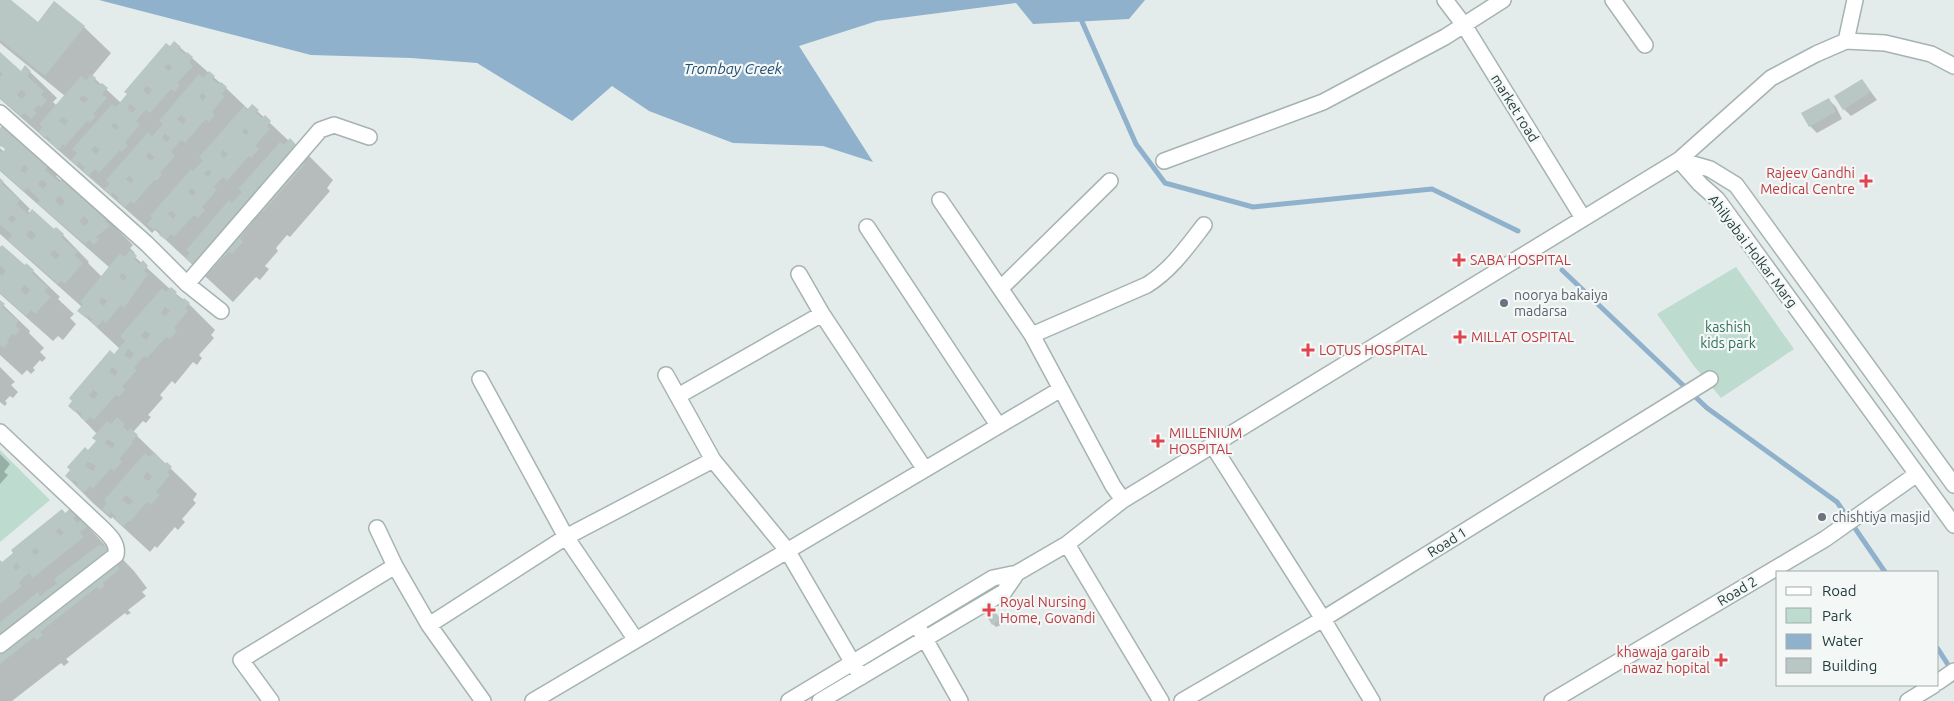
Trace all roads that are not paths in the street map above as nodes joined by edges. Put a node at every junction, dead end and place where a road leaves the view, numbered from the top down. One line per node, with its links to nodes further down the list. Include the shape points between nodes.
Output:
1 (1445, 0): 5 (street, market road)
2 (1503, 0): 5 (street)
3 (1613, 0): 7 (street)
4 (1855, 0): 6 (street)
5 (1464, 25): 12 (street, via 1323,102); 15 (street, market road)
6 (1846, 41): 8 (street, via 1884,43 1931,54); 11 (street, via 1772,78)
7 (1644, 46)
8 (1954, 66)
9 (0, 113): 19 (street, via 147,244)
10 (369, 137): 19 (street, via 334,125 320,130)
11 (1679, 160): 15 (street); 34 (street, Ahilyabai Holkar Marg, via 1717,199); 35 (street, Ahilyabai Holkar Marg, via 1710,169 1736,185)
12 (1164, 161)
13 (1110, 181): 20 (street)
14 (940, 200): 20 (street)
15 (1582, 218): 31 (street)
16 (1204, 225): 23 (street, via 1181,255 1152,282)
17 (867, 227): 29 (street)
18 (799, 274): 22 (street)
19 (187, 284): 21 (street)
20 (1001, 288): 23 (street)
21 (221, 311)
22 (822, 314): 28 (street); 33 (street)
23 (1032, 335): 27 (street)
24 (666, 375): 28 (street)
25 (480, 379): 39 (street)
26 (1710, 379): 44 (street, Road 1)
27 (1061, 388): 29 (street); 36 (street)
28 (678, 396): 32 (street)
29 (998, 425): 33 (street)
30 (0, 432): 49 (street, via 104,530 117,550)
31 (1213, 446): 36 (street); 44 (street)
32 (714, 460): 39 (street); 41 (street)
33 (924, 468): 41 (street)
34 (1917, 474): 37 (street, Ahilyabai Holkar Marg); 64 (street, Road 2, via 1825,539)
35 (1954, 485)
36 (1123, 500): 40 (street)
37 (1954, 525)
38 (377, 528): 42 (street)
39 (566, 537): 46 (street); 48 (street)
40 (1066, 544): 43 (street); 61 (street)
41 (787, 550): 48 (street); 50 (street)
42 (395, 566): 46 (street); 55 (street, via 241,660)
43 (1017, 573): 45 (street, via 993,578); 47 (street, via 1004,592)
44 (1323, 619): 62 (street, Road 1); 63 (street)
45 (917, 624): 47 (street); 50 (street)
46 (430, 625): 56 (street)
47 (926, 639): 52 (street); 60 (street)
48 (636, 640): 57 (street)
49 (0, 645)
50 (852, 663): 52 (street); 58 (street)
51 (1954, 671): 53 (street)
52 (861, 677): 59 (street)
53 (1939, 681)
54 (1932, 686): 65 (street)
55 (270, 701)
56 (483, 701)
57 (533, 701)
58 (789, 701)
59 (820, 701)
60 (960, 701)
61 (1161, 701)
62 (1182, 701)
63 (1372, 701)
64 (1552, 701)
65 (1908, 701)

